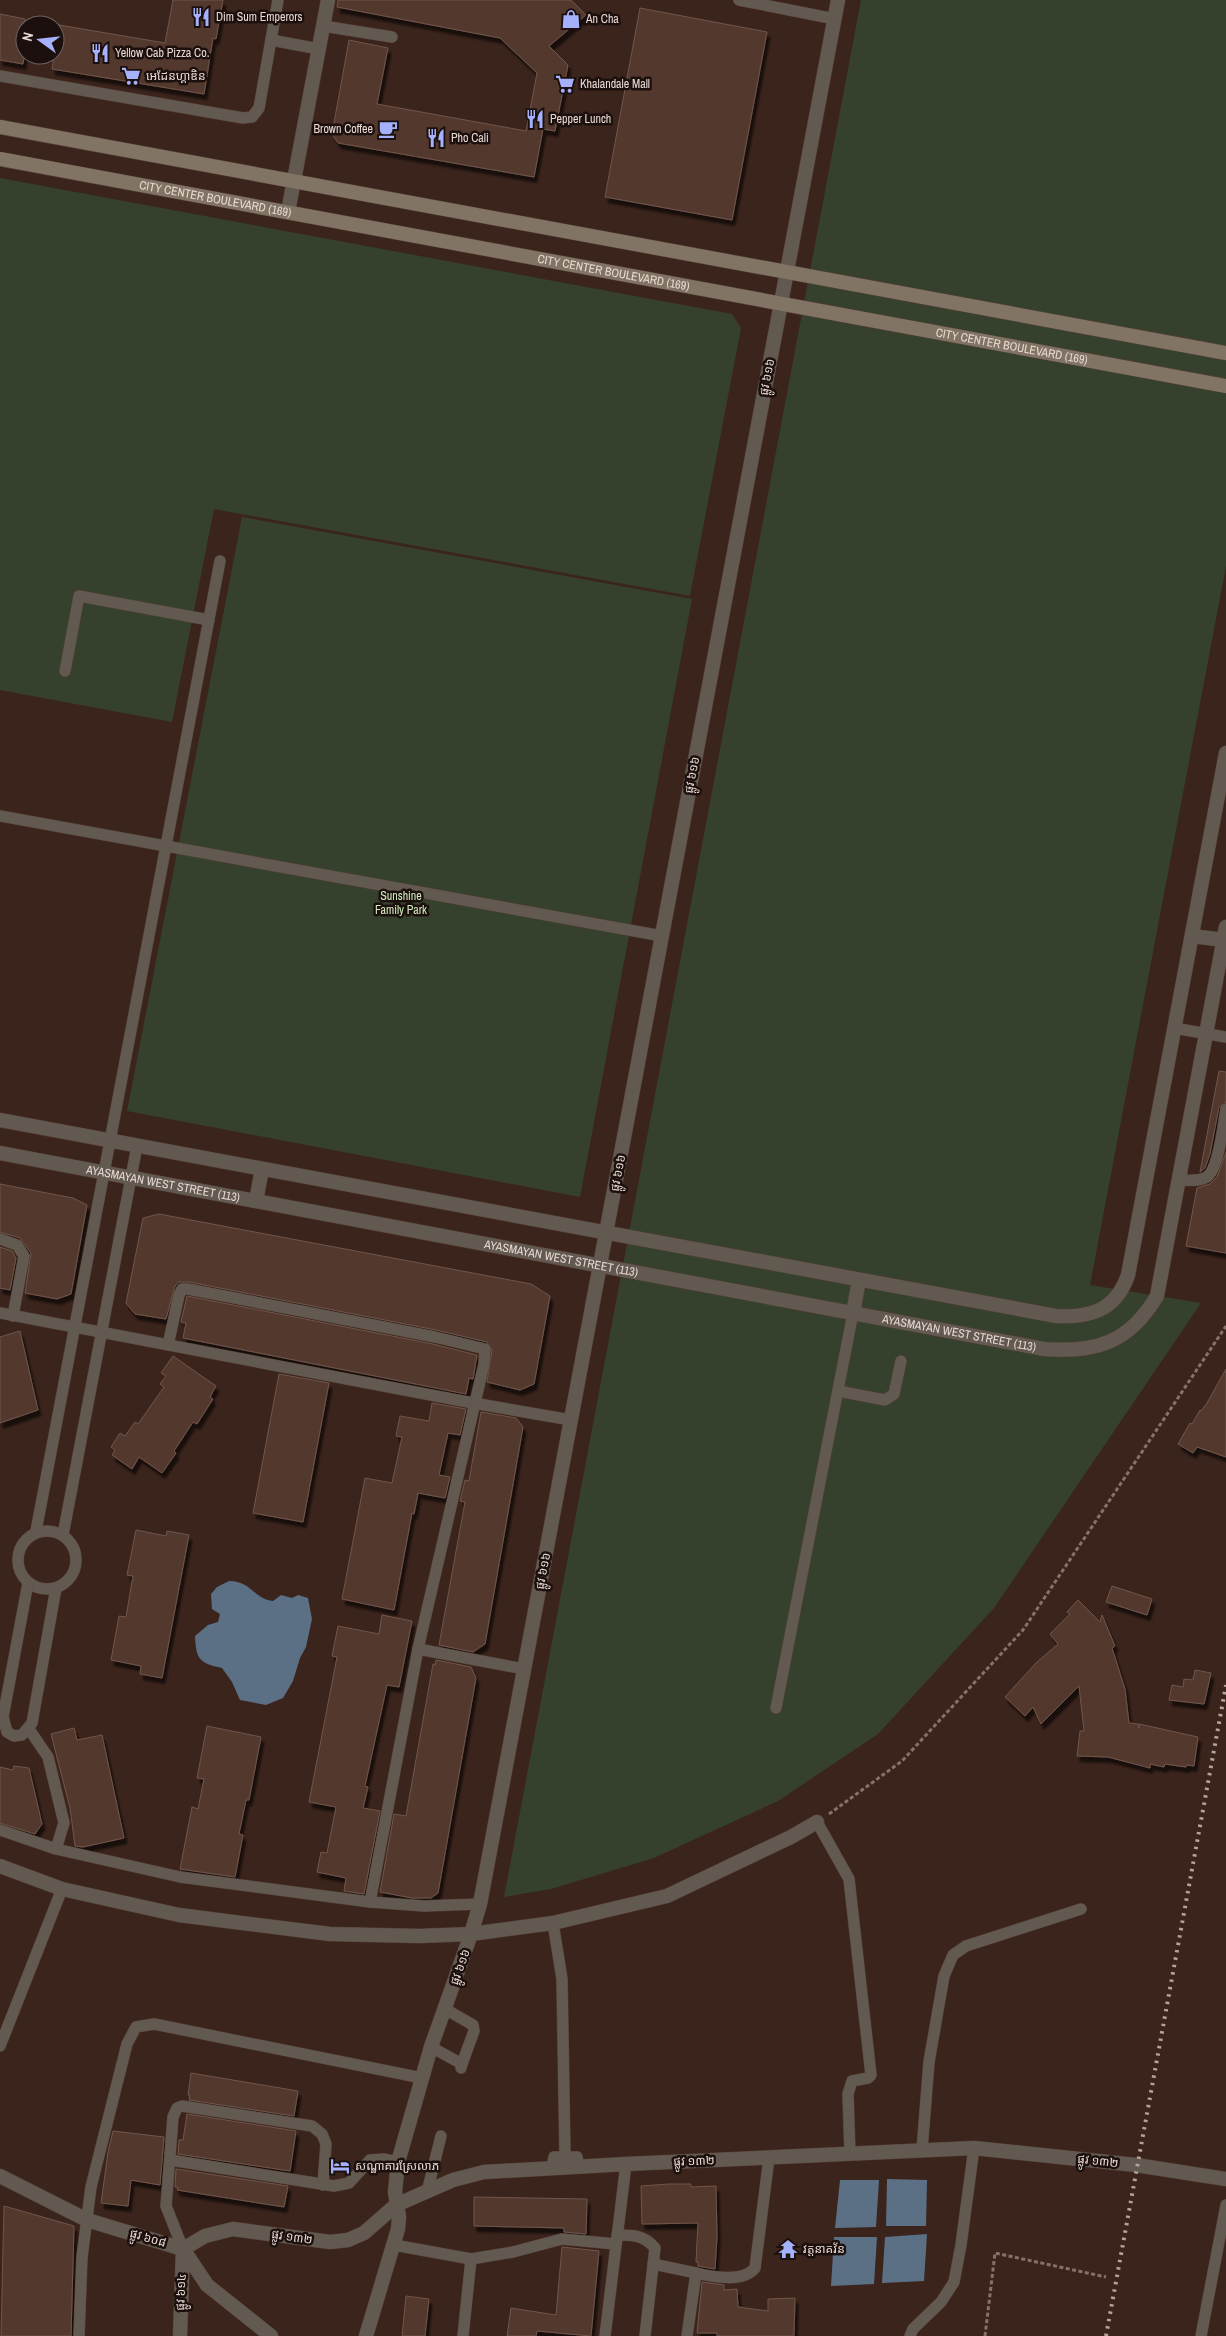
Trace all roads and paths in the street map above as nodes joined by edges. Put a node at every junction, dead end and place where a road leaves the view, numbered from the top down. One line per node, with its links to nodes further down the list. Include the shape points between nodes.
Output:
1 (278, 0): 8 (lane)
2 (328, 0): 6 (street)
3 (740, 0): 5 (lane)
4 (838, 0): 5 (street, ផ្លូវ ៦១៦)
5 (835, 18): 15 (street, ផ្លូវ ៦១៦)
6 (323, 26): 7 (lane); 9 (street)
7 (392, 37)
8 (271, 40): 9 (lane); 10 (lane, via 259,108 252,117)
9 (319, 49): 13 (street)
10 (0, 76)
11 (0, 127): 13 (main road)
12 (0, 159): 14 (main road, CITY CENTER BOULEVARD (169))
13 (294, 181): 14 (street); 15 (main road)
14 (288, 212): 16 (main road, CITY CENTER BOULEVARD (169))
15 (787, 272): 16 (street, ផ្លូវ ៦១៦); 17 (main road)
16 (781, 304): 18 (main road, CITY CENTER BOULEVARD (169)); 25 (street, ផ្លូវ ៦១៦)
17 (1226, 353)
18 (1226, 386)
19 (220, 561): 20 (lane)
20 (209, 620): 21 (lane, via 79,596); 24 (lane)
21 (64, 672)
22 (1226, 753): 26 (street)
23 (0, 816): 24 (lane)
24 (166, 846): 25 (lane); 33 (lane)
25 (662, 936): 41 (street, ផ្លូវ ៦១៦)
26 (1192, 936): 27 (street); 28 (street)
27 (1225, 936): 29 (street, AYASMAYAN WEST STREET (113))
28 (1174, 1028): 29 (lane); 44 (street, via 1128,1275 1123,1291 1113,1302 1085,1316 1056,1316)
29 (1206, 1033): 30 (lane); 39 (street, AYASMAYAN WEST STREET (113))
30 (1226, 1037)
31 (1226, 1109): 39 (lane, via 1214,1170 1195,1181)
32 (0, 1120): 33 (street)
33 (109, 1141): 34 (street); 37 (lane)
34 (137, 1146): 36 (street); 38 (lane)
35 (0, 1153): 37 (street, AYASMAYAN WEST STREET (113))
36 (262, 1169): 40 (street); 41 (street)
37 (103, 1172): 38 (street, AYASMAYAN WEST STREET (113)); 49 (lane)
38 (131, 1177): 40 (street, AYASMAYAN WEST STREET (113)); 50 (lane)
39 (1180, 1180): 46 (street, AYASMAYAN WEST STREET (113), via 1157,1296 1149,1310 1120,1336 1102,1346 1074,1351 1044,1349)
40 (256, 1201): 43 (street, AYASMAYAN WEST STREET (113))
41 (606, 1233): 43 (street, ផ្លូវ ៦១៦); 44 (street)
42 (0, 1239): 47 (lane, via 17,1245 24,1256)
43 (600, 1266): 46 (street, AYASMAYAN WEST STREET (113)); 55 (street, ផ្លូវ ៦១៦)
44 (859, 1280): 46 (street)
45 (0, 1313): 47 (lane)
46 (853, 1313): 53 (lane)
47 (13, 1316): 49 (lane)
48 (1226, 1326): 65 (path, via 1023,1630 902,1761)
49 (74, 1327): 50 (lane); 56 (lane)
50 (102, 1332): 51 (lane); 57 (lane)
51 (168, 1344): 54 (lane); 54 (lane, via 182,1289 245,1299 484,1349 484,1364)
52 (901, 1361): 53 (lane, via 894,1394 885,1400)
53 (838, 1391): 62 (lane)
54 (473, 1404): 55 (lane); 60 (lane)
55 (571, 1420): 61 (street, ផ្លូវ ៦១៦)
56 (36, 1531): 57 (lane); 58 (lane, via 20,1548 17,1558 18,1568)
57 (63, 1535): 59 (lane, via 73,1546 76,1567 65,1583)
58 (28, 1583): 59 (lane, via 44,1590); 63 (lane)
59 (56, 1588): 64 (lane)
60 (418, 1649): 61 (lane); 70 (lane)
61 (524, 1670): 71 (street, ផ្លូវ ៦១៦)
62 (776, 1708)
63 (2, 1728): 64 (lane, via 14,1736)
64 (29, 1729): 67 (lane, via 48,1757 64,1823)
65 (817, 1822): 73 (street, via 667,1896); 82 (lane, via 848,1879 871,2074 868,2078 852,2081 848,2094)
66 (0, 1830): 67 (lane)
67 (56, 1849): 70 (lane, via 180,1877)
68 (0, 1866): 69 (street)
69 (62, 1889): 74 (street, via 179,1915 330,1934); 76 (lane)
70 (370, 1902): 71 (lane, via 424,1906)
71 (480, 1904): 74 (street, ផ្លូវ ៦១៦)
72 (1081, 1909): 81 (lane, via 966,1946 953,1955 944,1976 930,2062)
73 (553, 1924): 74 (street); 83 (lane, via 562,1979)
74 (471, 1934): 75 (street, ផ្លូវ ៦១៦)
75 (444, 2009): 77 (street, ផ្លូវ ៦១៦); 77 (lane, via 473,2025 474,2031 461,2066)
76 (0, 2046)
77 (431, 2047): 78 (street, ផ្លូវ ៦១៦)
78 (422, 2078): 86 (street, ផ្លូវ ៦១៦); 96 (lane, via 154,2024 136,2027 122,2063 91,2187)
79 (441, 2136): 93 (lane)
80 (974, 2148): 81 (street, ផ្លូវ ១៣២); 90 (street, ផ្លូវ ១៣២, via 1136,2165); 112 (lane, via 954,2282 941,2302)
81 (922, 2150): 82 (street, ផ្លូវ ១៣២)
82 (850, 2154): 84 (street, ផ្លូវ ១៣២)
83 (565, 2156): 88 (lane, via 577,2157); 89 (lane, via 554,2157)
84 (769, 2158): 87 (street, ផ្លូវ ១៣២); 102 (lane, via 755,2268 750,2274 736,2277)
85 (170, 2160): 92 (lane); 92 (lane, via 173,2117 177,2108 182,2106 302,2124 312,2126 322,2134 326,2144); 99 (lane, via 166,2206)
86 (398, 2162): 92 (lane, via 370,2160 349,2183); 94 (street, ផ្លូវ ៦១៦)
87 (626, 2164): 88 (street, ផ្លូវ ១៣២); 97 (lane)
88 (579, 2167): 89 (street, ផ្លូវ ១៣២)
89 (552, 2168): 93 (street, ផ្លូវ ១៣២, via 484,2172)
90 (1226, 2179)
91 (2, 2182): 96 (street, ផ្លូវ ៦០៨)
92 (323, 2185)
93 (427, 2192): 94 (street, ផ្លូវ ១៣២)
94 (396, 2205): 98 (street, ផ្លូវ ៦១៦, via 399,2217); 99 (street, ផ្លូវ ១៣២, via 364,2233 348,2240 330,2242 233,2229 205,2236)
95 (1226, 2205): 114 (lane)
96 (87, 2220): 99 (street, ផ្លូវ ៦០៨); 104 (lane)
97 (617, 2239): 100 (lane, via 562,2239); 101 (lane, via 638,2236 649,2241 654,2248); 109 (lane)
98 (394, 2245): 100 (lane); 107 (street, ផ្លូវ ៦១៦)
99 (183, 2249): 105 (street, ផ្លូវ ៦១៤); 106 (street, ផ្លូវ ៦០៨, via 206,2285)
100 (471, 2259): 108 (lane)
101 (653, 2264): 102 (lane); 110 (lane)
102 (696, 2274): 111 (lane)
103 (1106, 2277): 113 (path, via 995,2253)
104 (79, 2336)
105 (180, 2336)
106 (271, 2336)
107 (366, 2336)
108 (463, 2336)
109 (605, 2336)
110 (645, 2336)
111 (687, 2336)
112 (910, 2336)
113 (985, 2336)
114 (1201, 2336)

